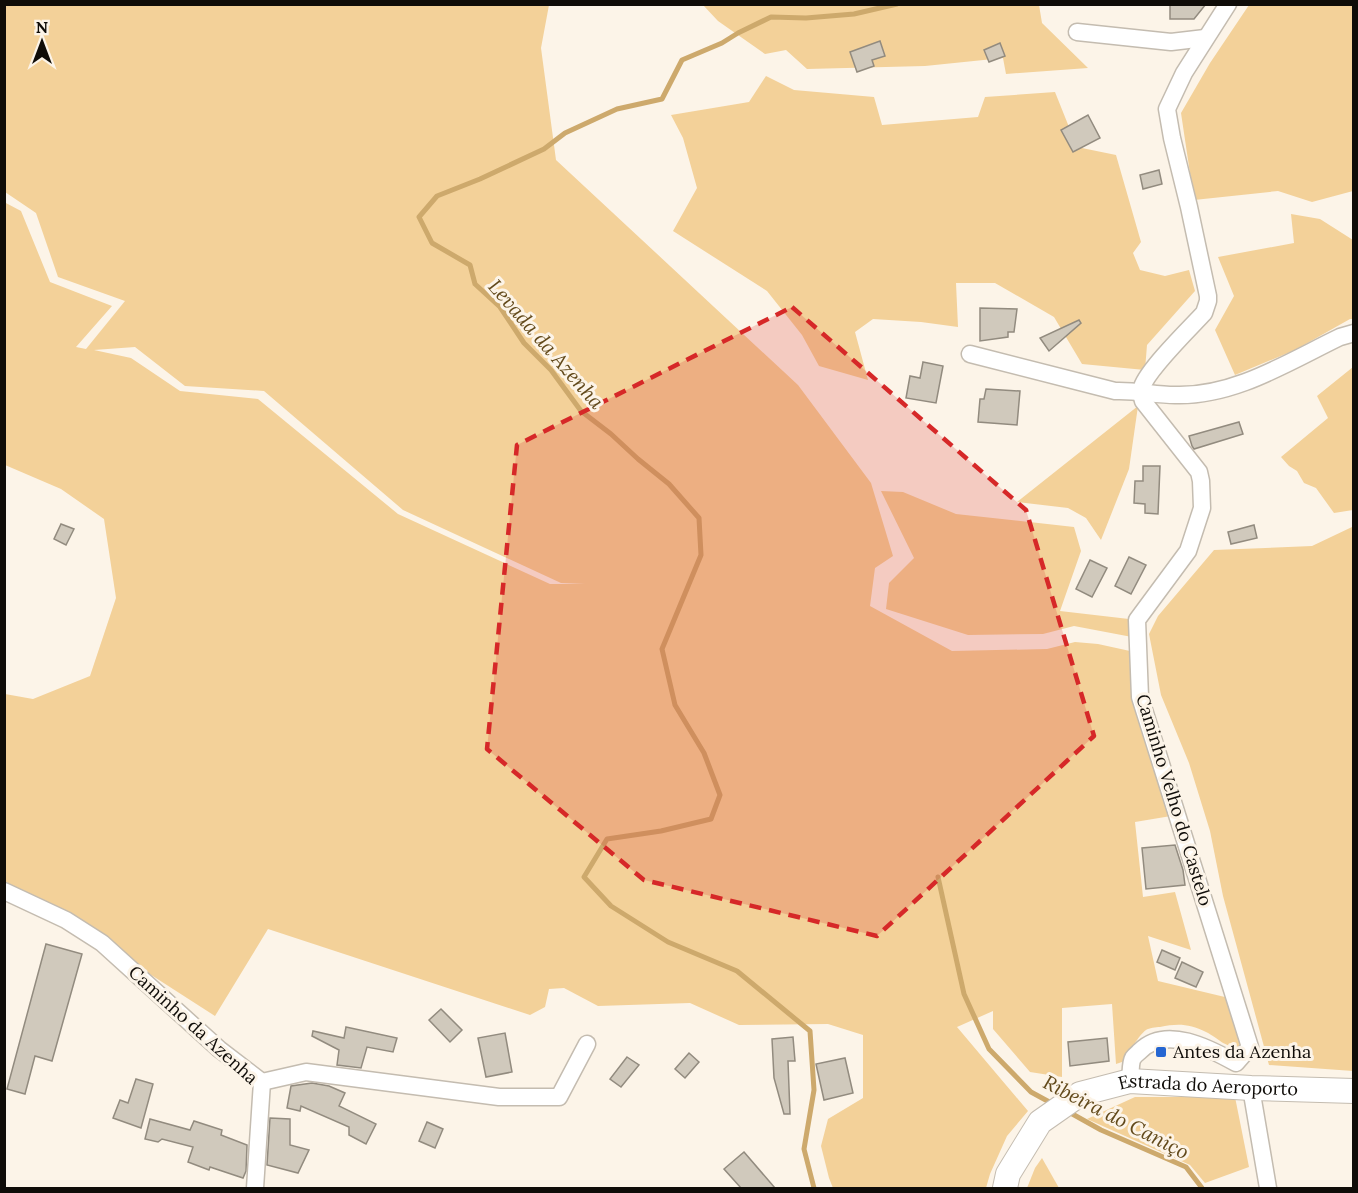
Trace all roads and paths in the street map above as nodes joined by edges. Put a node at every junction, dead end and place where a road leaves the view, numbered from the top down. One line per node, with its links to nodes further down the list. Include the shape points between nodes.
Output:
1 (1228, 4): 3 (street)
2 (1077, 32): 3 (street, via 1171,42)
3 (1205, 38): 6 (street, via 1168,104 1167,113 1208,301 1204,314 1159,363)
4 (1353, 333): 6 (street, via 1236,385 1175,395)
5 (970, 354): 6 (street, via 1115,391)
6 (1142, 391): 9 (street, Caminho Velho do Castelo, via 1143,401 1199,472 1202,508 1188,551 1137,620 1140,696 1250,1047 1236,1063 1182,1040 1161,1039 1145,1046 1132,1059)
7 (4, 891): 10 (street, Caminho da Azenha, via 66,920 102,943 219,1049)
8 (587, 1044): 10 (street, via 559,1096 500,1096 306,1072)
9 (1130, 1081): 11 (main road, Estrada do Aeroporto); 14 (main road, Estrada do Aeroporto, via 1080,1094 1040,1122 1008,1174)
10 (262, 1082): 13 (street, Caminho da Azenha)
11 (1251, 1088): 12 (main road, Estrada do Aeroporto); 15 (street)
12 (1353, 1091)
13 (255, 1188)
14 (1005, 1188)
15 (1268, 1188)

